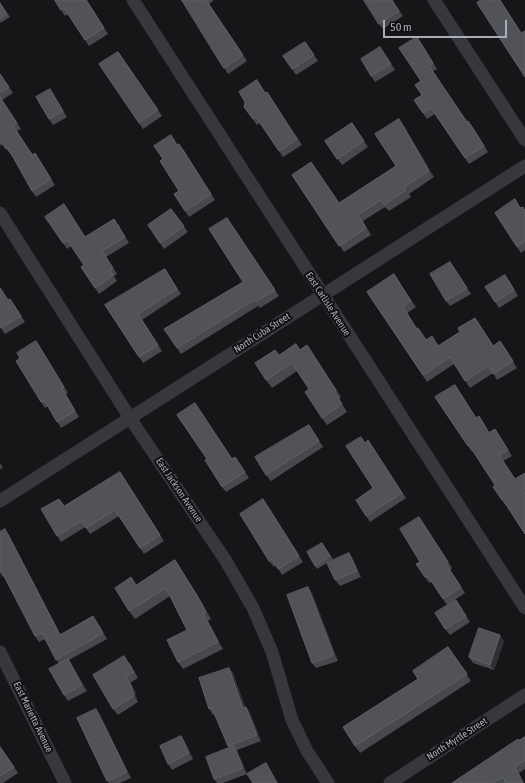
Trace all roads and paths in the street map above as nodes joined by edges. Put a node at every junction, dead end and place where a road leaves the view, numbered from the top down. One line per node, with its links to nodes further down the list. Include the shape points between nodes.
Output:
1 (133, 0): 6 (street, East Carlisle Avenue)
2 (434, 0): 3 (street)
3 (525, 140)
4 (525, 166): 6 (street, North Cuba Street)
5 (0, 213): 7 (street, East Jackson Avenue)
6 (322, 294): 7 (street, North Cuba Street); 9 (street, East Carlisle Avenue)
7 (130, 418): 8 (street, North Cuba Street); 13 (street, East Jackson Avenue, via 226,561 253,608 272,652 292,720 307,752)
8 (0, 501)
9 (525, 608)
10 (0, 652): 12 (street, East Marietta Avenue)
11 (525, 695): 14 (street, North Myrtle Street)
12 (65, 783)
13 (328, 783)
14 (390, 783)

